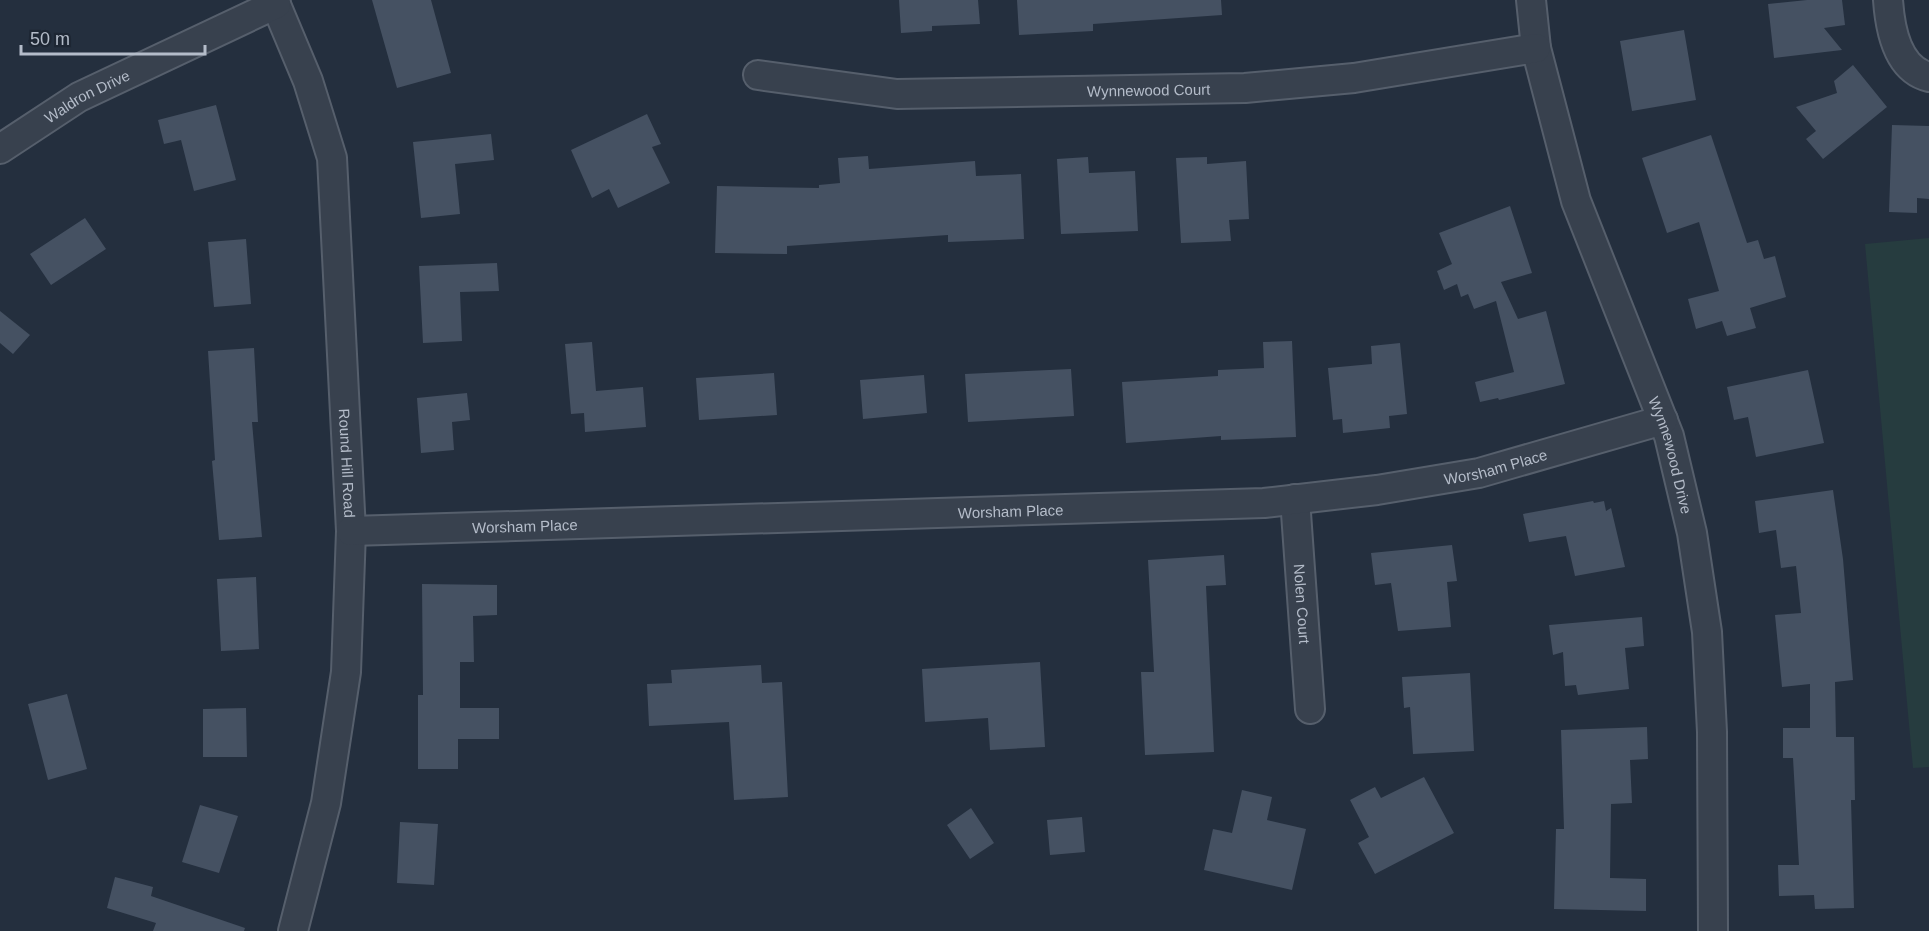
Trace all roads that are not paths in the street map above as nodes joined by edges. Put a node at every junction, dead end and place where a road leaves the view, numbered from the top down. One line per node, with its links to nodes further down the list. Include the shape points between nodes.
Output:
1 (1531, 0): 4 (street, Wynnewood Drive)
2 (1888, 0): 6 (street, via 1890,29 1902,56 1917,74)
3 (275, 2): 7 (street, Waldron Drive, via 79,97); 10 (street, Round Hill Road, via 308,81 332,158)
4 (1536, 48): 5 (street, Wynnewood Court, via 1354,78 1245,88 897,94); 8 (street, Wynnewood Drive, via 1576,201)
5 (758, 75)
6 (1929, 77)
7 (0, 149)
8 (1663, 420): 9 (street, Worsham Place, via 1479,473); 13 (street, Wynnewood Drive, via 1692,533 1707,632)
9 (1295, 499): 10 (street, Worsham Place); 11 (street, Nolen Court)
10 (351, 531): 12 (street, Round Hill Road, via 346,672 326,803)
11 (1310, 709)
12 (293, 931)
13 (1713, 931)

